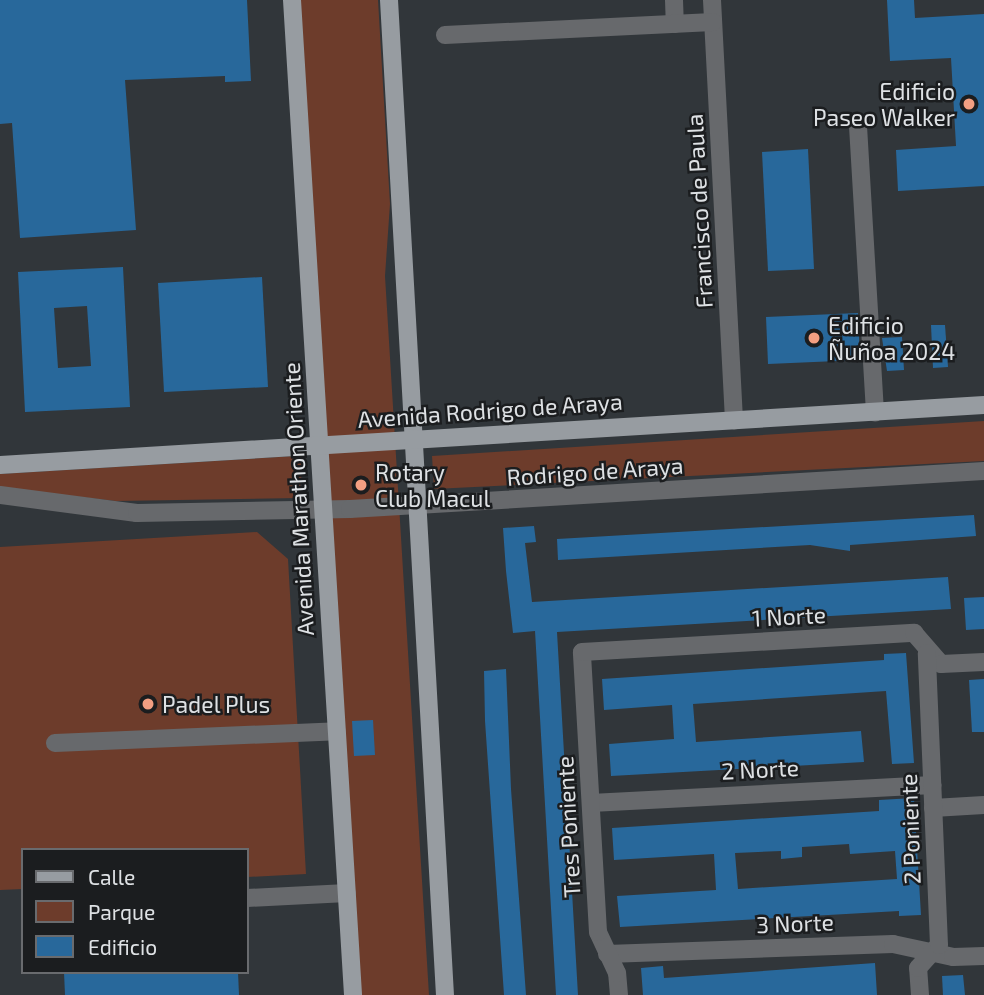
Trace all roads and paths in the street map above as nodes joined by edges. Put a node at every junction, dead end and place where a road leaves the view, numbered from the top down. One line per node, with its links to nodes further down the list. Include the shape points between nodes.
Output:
1 (292, 0): 13 (main road, Avenida Marathon Oriente)
2 (389, 0): 12 (main road)
3 (674, 0): 6 (street)
4 (712, 0): 5 (street, Francisco de Paula)
5 (713, 22): 6 (street); 11 (street, Francisco de Paula)
6 (675, 24): 7 (street)
7 (445, 36)
8 (858, 126): 10 (street)
9 (984, 405): 10 (main road, Avenida Rodrigo de Araya)
10 (875, 412): 11 (main road, Avenida Rodrigo de Araya)
11 (734, 420): 12 (main road, Avenida Rodrigo de Araya)
12 (412, 439): 13 (main road, Avenida Rodrigo de Araya); 17 (main road)
13 (320, 445): 14 (main road, Avenida Rodrigo de Araya); 18 (main road, Avenida Marathon Oriente)
14 (0, 465)
15 (984, 471): 17 (street, Rodrigo de Araya)
16 (0, 495): 18 (street, Rodrigo de Araya, via 137,513)
17 (416, 507): 18 (street, Rodrigo de Araya); 34 (main road)
18 (324, 510): 22 (main road, Avenida Marathon Oriente)
19 (582, 652): 20 (street, 1 Norte, via 914,634); 25 (street, Tres Poniente)
20 (927, 653): 21 (street, 1 Norte, via 941,664); 24 (street, 2 Poniente)
21 (984, 662)
22 (337, 731): 23 (street); 28 (main road, Avenida Marathon Oriente)
23 (55, 743)
24 (933, 785): 25 (street, 2 Norte); 27 (street, 2 Poniente)
25 (591, 803): 31 (street, Tres Poniente, via 598,933)
26 (984, 805): 27 (street)
27 (933, 808): 30 (street, 2 Poniente, via 939,945)
28 (347, 893): 29 (street); 33 (main road, Avenida Marathon Oriente)
29 (248, 898)
30 (928, 952): 31 (street, 3 Norte, via 893,944); 32 (street, 3 Norte); 36 (street, 2 Poniente, via 918,968)
31 (607, 954): 35 (street, Tres Poniente)
32 (984, 956)
33 (353, 995)
34 (445, 995)
35 (620, 995)
36 (920, 995)

